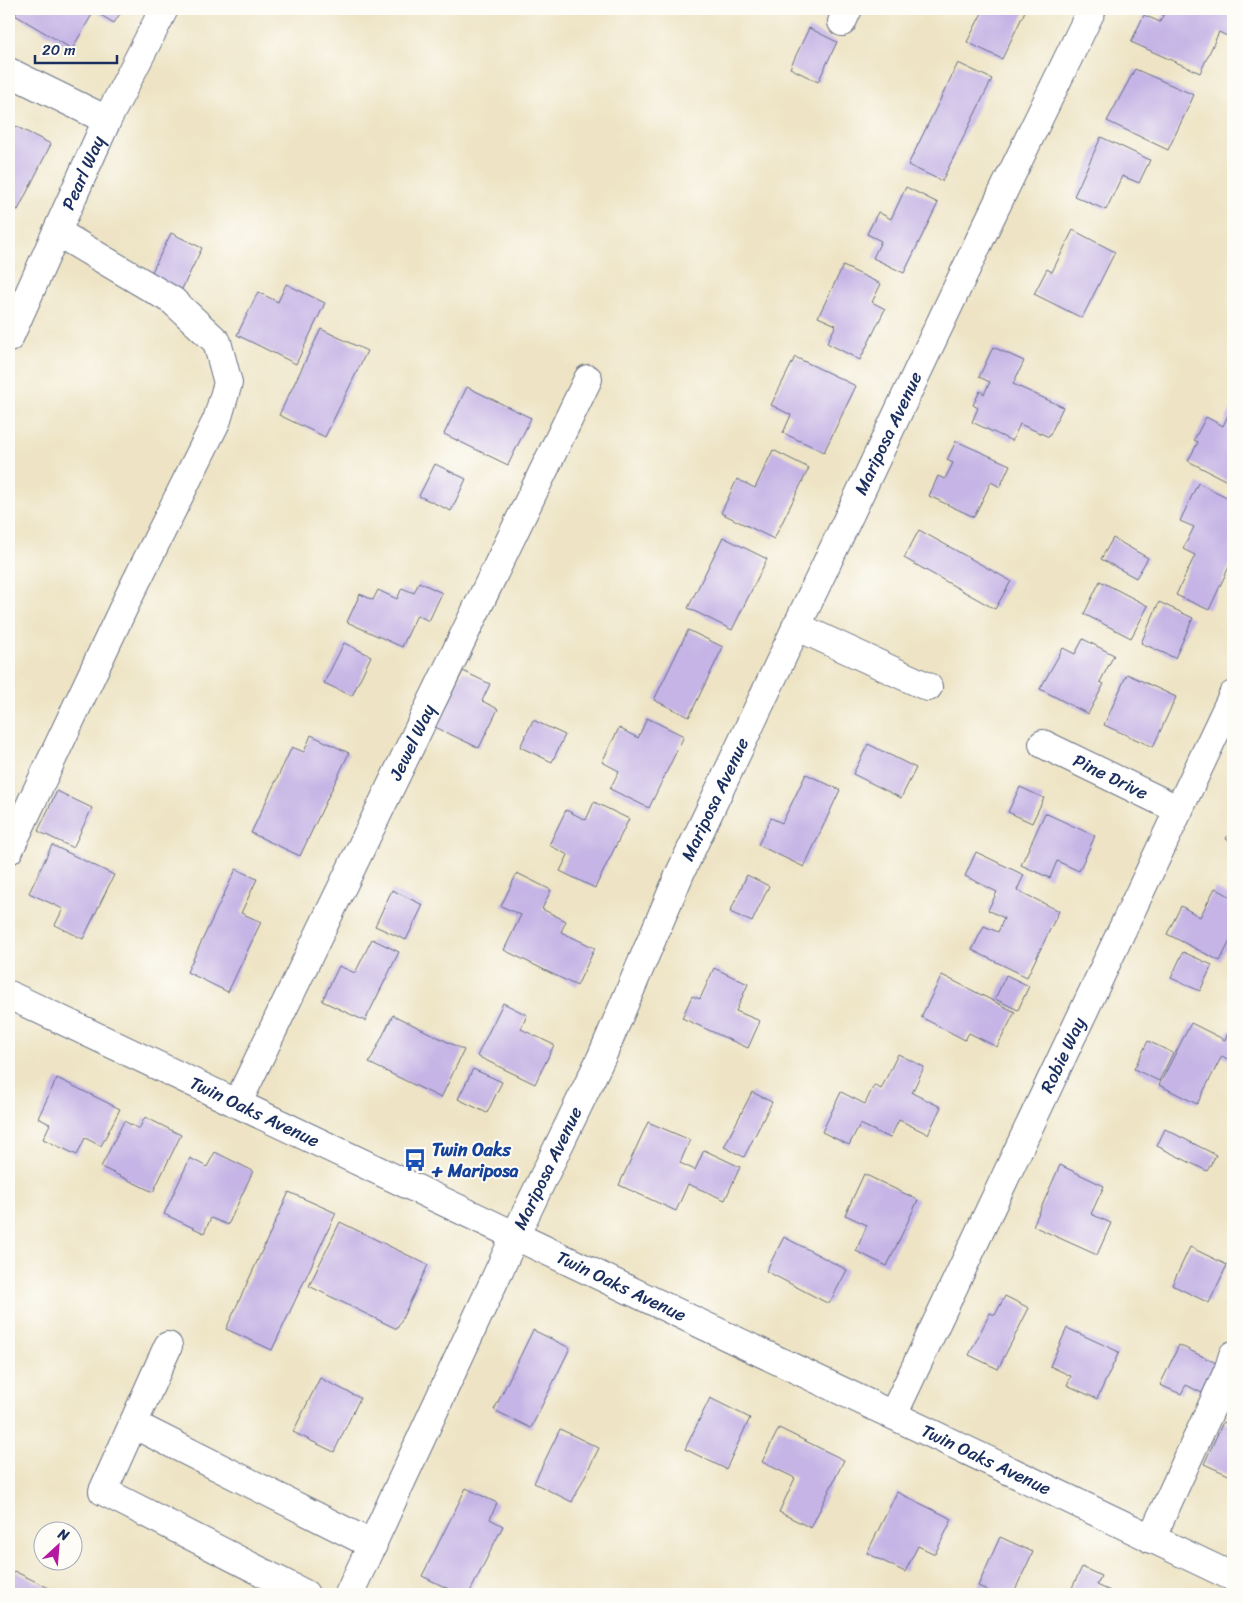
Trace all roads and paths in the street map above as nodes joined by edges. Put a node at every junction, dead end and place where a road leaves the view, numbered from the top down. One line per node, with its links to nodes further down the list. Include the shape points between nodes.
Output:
1 (163, 9): 4 (street, Pearl Way)
2 (1092, 9): 8 (street, Mariposa Avenue)
3 (9, 72): 4 (street)
4 (107, 120): 5 (street, Pearl Way)
5 (57, 232): 6 (street, Pearl Way); 13 (street, via 173,301 217,342 228,383 217,420)
6 (9, 338)
7 (588, 379): 15 (street, Jewel Way)
8 (796, 626): 9 (street); 16 (street, Mariposa Avenue, via 682,870 602,1056)
9 (928, 687)
10 (1233, 695): 12 (street, Robie Way)
11 (1043, 744): 12 (street, Pine Drive)
12 (1179, 810): 19 (street, Robie Way)
13 (9, 850)
14 (9, 995): 15 (street, Twin Oaks Avenue)
15 (238, 1104): 16 (street, Twin Oaks Avenue)
16 (515, 1236): 19 (street, Twin Oaks Avenue); 22 (street, Mariposa Avenue)
17 (168, 1346): 20 (street)
18 (1233, 1355): 21 (street)
19 (893, 1415): 21 (street, Twin Oaks Avenue)
20 (133, 1424): 22 (street); 24 (street, via 103,1491)
21 (1151, 1539): 23 (street, Twin Oaks Avenue)
22 (373, 1545): 25 (street, Mariposa Avenue)
23 (1233, 1578)
24 (305, 1594)
25 (350, 1594)

